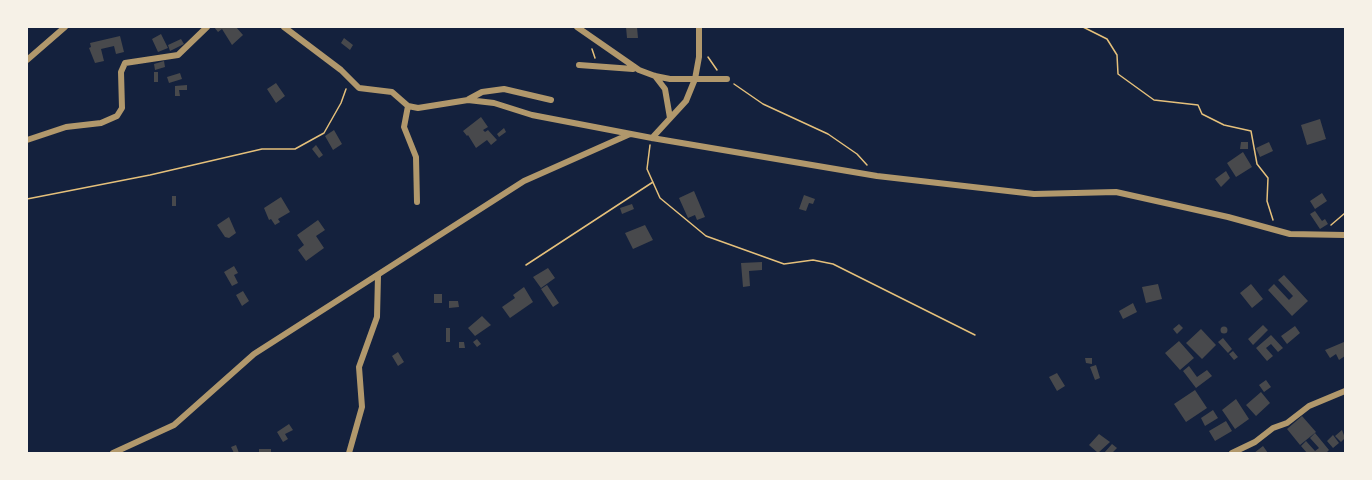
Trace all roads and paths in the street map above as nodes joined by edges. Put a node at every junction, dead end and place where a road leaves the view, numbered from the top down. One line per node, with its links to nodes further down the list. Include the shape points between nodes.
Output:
1 (64, 27): 8 (street)
2 (207, 27): 21 (street, via 178,54 125,63 121,72 122,108 117,116)
3 (284, 27): 11 (street)
4 (577, 27): 10 (street)
5 (699, 27): 13 (street)
6 (1083, 27): 27 (path, via 1107,39 1117,55 1118,74 1154,100 1198,105 1202,114 1251,131 1257,164 1268,178 1267,201)
7 (704, 49): 14 (path, via 713,66)
8 (27, 60)
9 (579, 65): 10 (street)
10 (639, 70): 12 (street)
11 (346, 75): 17 (street, via 359,88 392,92); 24 (path, via 341,103 324,133 296,149 261,148)
12 (655, 76): 13 (street); 18 (street, via 665,89)
13 (695, 79): 14 (street); 18 (street, via 686,101)
14 (727, 79): 22 (path, via 763,104 828,134 857,154)
15 (468, 100): 16 (street, via 482,92 504,89); 17 (street); 19 (street)
16 (552, 100)
17 (408, 106): 25 (street, via 404,127 416,157)
18 (670, 118): 20 (street)
19 (630, 134): 20 (street); 31 (street, via 524,180)
20 (652, 138): 22 (street); 23 (path, via 647,169)
21 (27, 140)
22 (877, 176): 27 (street, via 1034,194 1116,192)
23 (653, 182): 30 (path); 32 (path, via 660,198 706,236 784,264 813,260 833,264)
24 (27, 199)
25 (417, 202)
26 (1345, 213): 28 (path)
27 (1276, 230): 28 (street, via 1290,234)
28 (1320, 233): 29 (street)
29 (1345, 235)
30 (526, 265)
31 (378, 276): 34 (street, via 254,354 174,425); 35 (street, via 377,317 359,367 362,407)
32 (975, 335)
33 (1345, 391): 36 (street, via 1309,406 1287,423)
34 (113, 453)
35 (349, 453)
36 (1232, 453)

